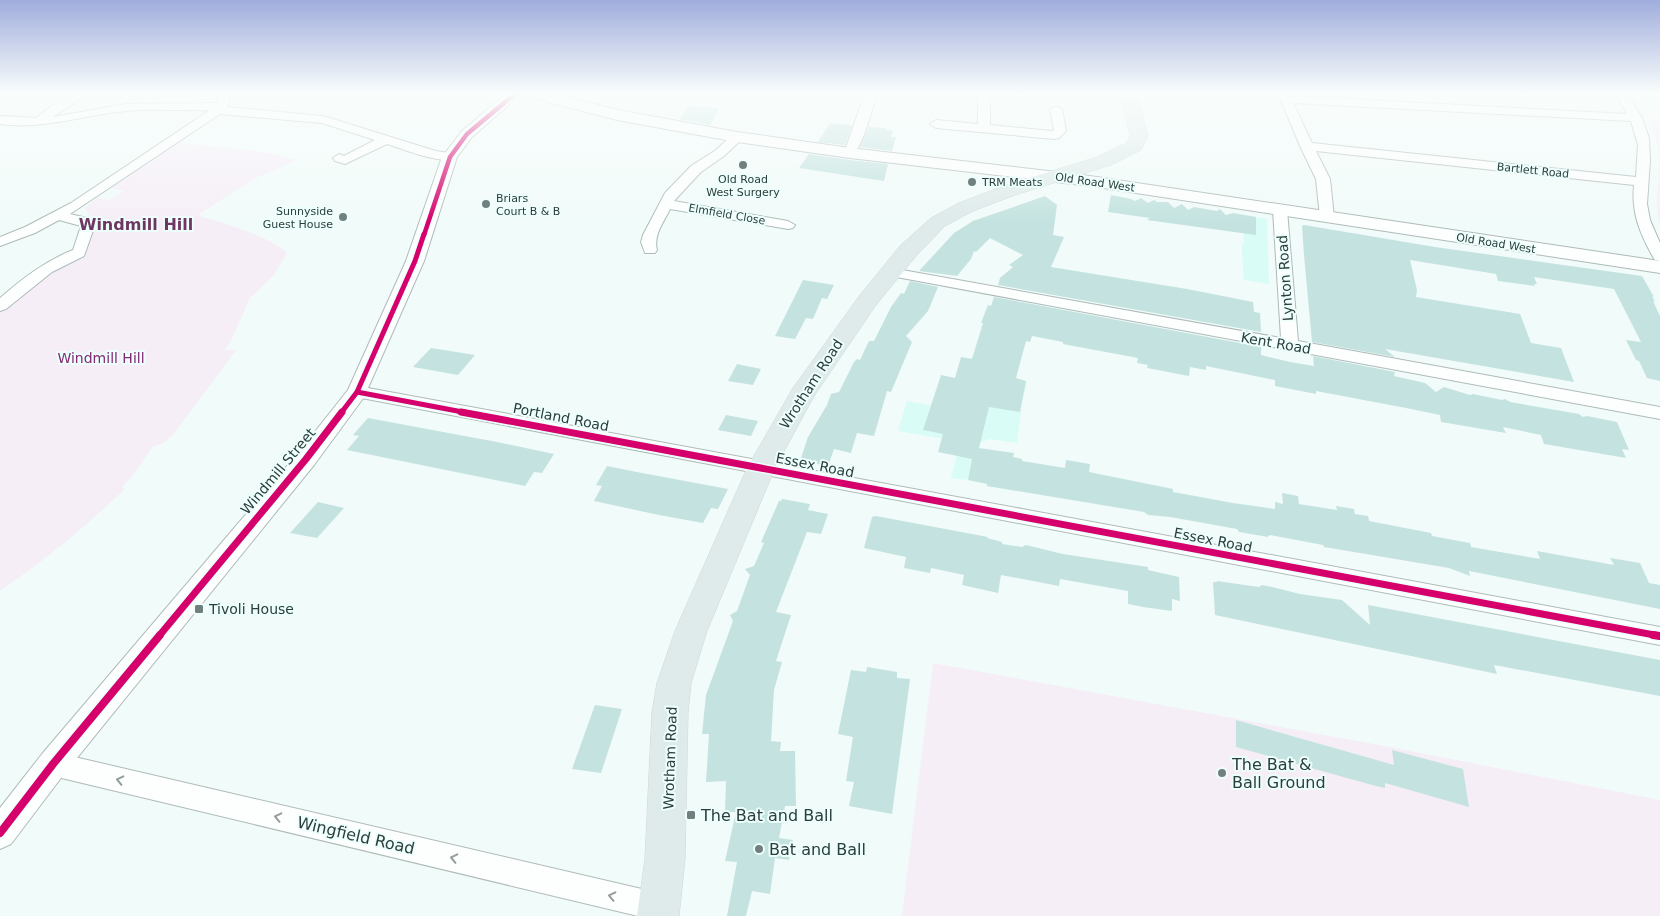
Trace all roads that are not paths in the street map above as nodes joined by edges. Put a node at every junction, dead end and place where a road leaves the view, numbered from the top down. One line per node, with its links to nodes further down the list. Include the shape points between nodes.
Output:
1 (180, 136): 22 (street)
2 (370, 136): 10 (street)
3 (466, 136): 13 (street, Windmill Street)
4 (730, 136): 9 (main road)
5 (857, 136): 12 (street)
6 (1138, 136): 15 (main road, Wrotham Road, via 1129,150)
7 (1301, 136): 11 (street)
8 (1642, 136): 18 (street)
9 (737, 137): 12 (main road); 20 (street, Elmfield Close, via 720,154 698,167)
10 (384, 140): 13 (street); 14 (street)
11 (1306, 146): 18 (street, Bartlett Road); 23 (street, via 1322,180)
12 (850, 153): 17 (main road)
13 (450, 157): 32 (street, Windmill Street, via 415,261)
14 (345, 160)
15 (1104, 161): 16 (main road, Wrotham Road); 19 (main road, via 1094,172 1096,178)
16 (1053, 176): 17 (main road, Wrotham Road); 19 (main road, Old Road West)
17 (1008, 181): 29 (main road, Wrotham Road, via 938,222)
18 (1641, 182): 27 (street, via 1642,218)
19 (1105, 183): 21 (main road, Old Road West)
20 (666, 204): 24 (street, Elmfield Close); 26 (street, Elmfield Close, via 649,238)
21 (1280, 210): 23 (main road, Old Road West); 31 (street, Lynton Road)
22 (59, 216): 25 (street); 30 (street, via 88,225 79,253 45,269)
23 (1327, 217): 28 (main road, Old Road West)
24 (788, 225)
25 (0, 242)
26 (650, 250)
27 (1660, 258)
28 (1660, 267)
29 (892, 272): 31 (street, Kent Road); 34 (main road, Wrotham Road, via 868,300 802,394)
30 (0, 306)
31 (1290, 346): 33 (street, Kent Road)
32 (357, 392): 34 (street, Portland Road); 36 (street, Windmill Street, via 306,459)
33 (1660, 413)
34 (761, 468): 35 (street, Essex Road); 38 (main road, Wrotham Road, via 691,631 674,683 665,859)
35 (1660, 636)
36 (53, 764): 37 (street, Windmill Street); 38 (street, Wingfield Road, one-way to 36)
37 (0, 834)
38 (658, 911)

